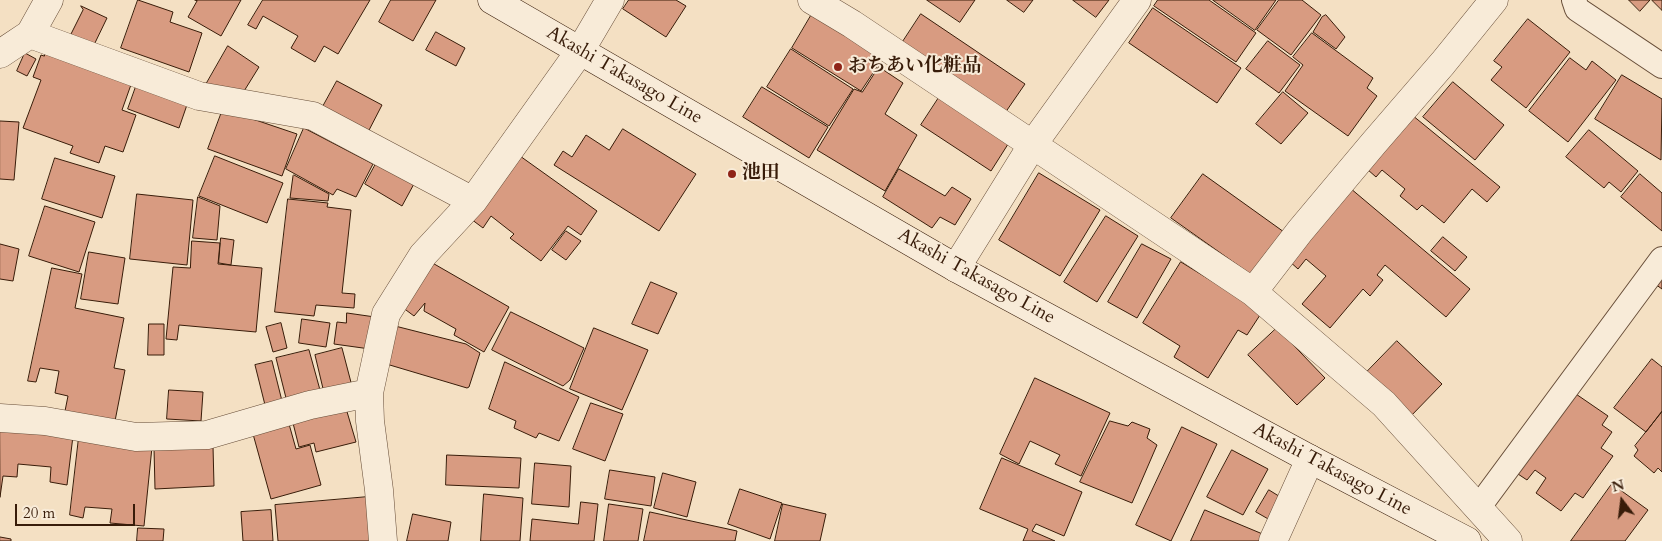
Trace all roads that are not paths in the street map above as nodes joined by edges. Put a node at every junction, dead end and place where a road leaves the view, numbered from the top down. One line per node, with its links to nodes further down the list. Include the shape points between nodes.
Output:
1 (49, 0): 8 (street)
2 (492, 0): 9 (street, Akashi Takasago Line)
3 (610, 0): 9 (street)
4 (812, 0): 12 (street)
5 (1137, 0): 12 (street)
6 (1494, 0): 16 (street)
7 (1574, 0): 11 (lane, via 1577,9)
8 (30, 34): 10 (street); 13 (street, via 199,96 313,116)
9 (580, 51): 13 (street); 15 (street, Akashi Takasago Line)
10 (0, 54)
11 (1662, 66)
12 (1033, 144): 15 (street); 16 (street)
13 (473, 201): 17 (street, via 423,256 386,314)
14 (1662, 259): 20 (lane)
15 (956, 268): 19 (street, Akashi Takasago Line)
16 (1253, 292): 20 (street, via 1384,404)
17 (370, 393): 18 (street, via 310,405 207,435 136,437 45,421); 21 (street)
18 (0, 418)
19 (1310, 459): 22 (street); 23 (street, Akashi Takasago Line)
20 (1478, 508): 24 (street)
21 (383, 541)
22 (1273, 541)
23 (1466, 541)
24 (1508, 541)

